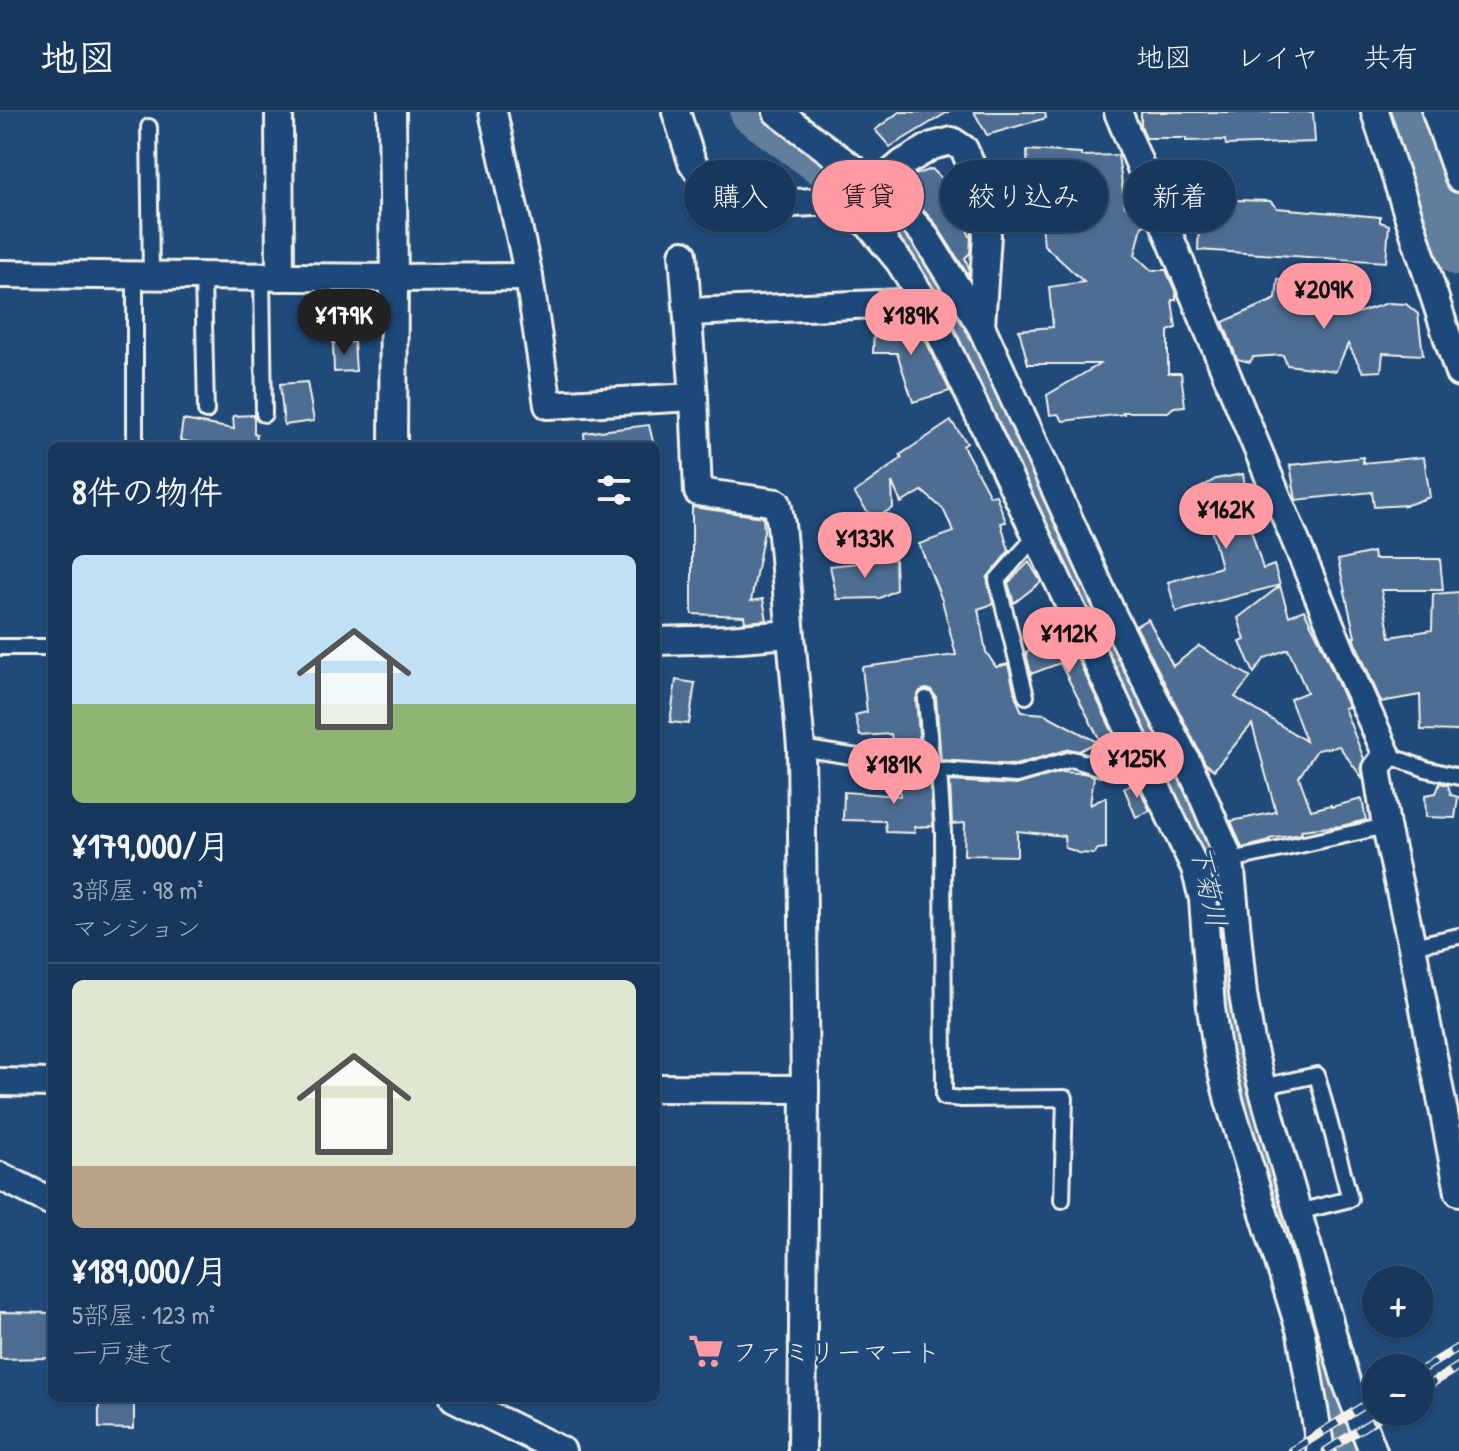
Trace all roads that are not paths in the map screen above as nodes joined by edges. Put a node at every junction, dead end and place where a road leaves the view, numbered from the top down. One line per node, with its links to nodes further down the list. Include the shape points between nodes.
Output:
1 (279, 112): 21 (street)
2 (392, 112): 23 (street)
3 (493, 112): 22 (street)
4 (676, 112): 24 (street, via 692,162 706,183 725,197 773,204 835,201 869,225)
5 (777, 112): 10 (street)
6 (1118, 112): 42 (street)
7 (1375, 112): 27 (street)
8 (1436, 112): 12 (street)
9 (1454, 112): 12 (lane)
10 (806, 123): 13 (street)
11 (149, 127): 19 (lane)
12 (1445, 139): 15 (street)
13 (846, 160)
14 (908, 160): 26 (street, via 952,141 964,149 982,190 987,235)
15 (1459, 178)
16 (922, 232): 26 (street)
17 (683, 254): 25 (street)
18 (0, 274): 19 (street)
19 (143, 276): 20 (street); 31 (lane)
20 (203, 277): 21 (street); 29 (lane)
21 (271, 277): 23 (street); 30 (lane)
22 (529, 277): 23 (street); 28 (street, via 548,405)
23 (394, 278): 32 (street)
24 (925, 302): 25 (street); 33 (street)
25 (688, 312): 28 (street)
26 (981, 326): 46 (street)
27 (1459, 373)
28 (694, 397): 34 (street, via 698,492 777,503)
29 (206, 411)
30 (264, 414)
31 (135, 442)
32 (393, 442)
33 (1036, 536): 38 (lane, via 997,580); 41 (street)
34 (790, 634): 35 (street); 40 (street)
35 (660, 641)
36 (0, 647): 37 (lane)
37 (48, 647)
38 (1026, 696)
39 (926, 699): 43 (lane)
40 (801, 748): 43 (lane); 54 (street)
41 (1141, 752): 43 (lane, via 1101,768 1072,759 1016,775); 47 (street)
42 (1387, 755): 44 (lane); 45 (street, via 1377,768)
43 (936, 770): 58 (lane, via 943,832 944,1097 1065,1098)
44 (1459, 777)
45 (1386, 826): 46 (lane); 49 (street)
46 (1230, 861): 47 (lane); 52 (street, via 1243,994)
47 (1195, 868): 63 (street, via 1203,899 1218,1056 1301,1333)
48 (1459, 936): 49 (lane)
49 (1412, 946): 56 (street)
50 (0, 1082): 51 (street)
51 (48, 1083)
52 (1262, 1087): 59 (street); 59 (lane, via 1317,1075 1350,1199)
53 (660, 1088): 54 (street)
54 (805, 1089): 62 (street)
55 (0, 1176): 57 (street)
56 (1459, 1192)
57 (48, 1200)
58 (1062, 1200)
59 (1298, 1212): 64 (street, via 1345,1378)
60 (462, 1402): 61 (street)
61 (562, 1451)
62 (802, 1451)
63 (1321, 1451)
64 (1373, 1451)

